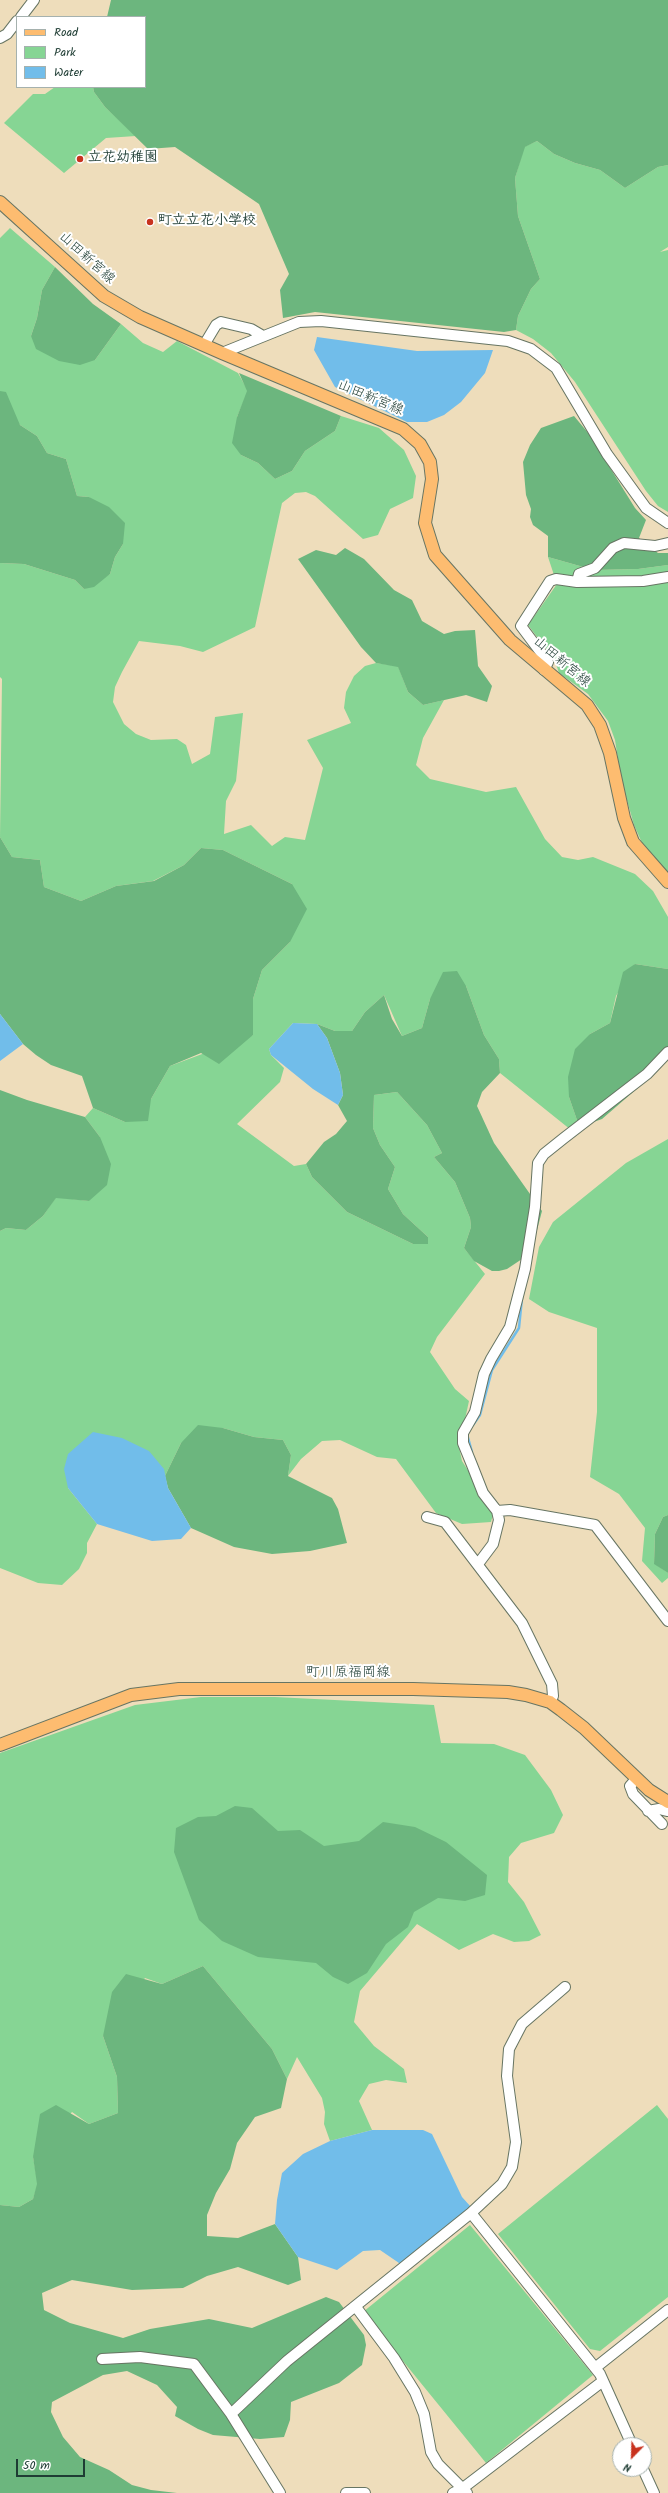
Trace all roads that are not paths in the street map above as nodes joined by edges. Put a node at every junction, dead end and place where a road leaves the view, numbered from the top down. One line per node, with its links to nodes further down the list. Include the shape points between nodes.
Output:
1 (34, 0): 2 (street)
2 (21, 16)
3 (16, 23): 4 (street)
4 (0, 38)
5 (0, 202): 7 (main road, 山田新宮線, via 104,296 140,317)
6 (263, 336): 7 (street, via 250,329 221,322 216,325); 8 (street); 9 (street, via 298,322 321,321 508,341 531,349 556,368 607,454 646,508)
7 (204, 346): 8 (main road, 山田新宮線)
8 (222, 353): 13 (main road, 山田新宮線, via 403,429 420,444 430,462 432,479 425,523 435,556 510,640)
9 (668, 524)
10 (668, 543): 12 (street, via 655,546 624,543 613,548 595,568 580,574)
11 (668, 577): 12 (street, via 643,581)
12 (577, 582): 13 (street, via 556,579 550,581 521,626 548,662)
13 (544, 670): 14 (main road, 山田新宮線, via 586,705 600,725 610,753 624,818 633,842)
14 (668, 882)
15 (668, 1052): 16 (street, via 647,1074 559,1142 538,1163 535,1207 525,1269 510,1327 491,1358 484,1374 475,1412 463,1433 463,1443 483,1493)
16 (497, 1511): 18 (street, via 499,1520 496,1537); 19 (street, via 510,1510 596,1525)
17 (426, 1517): 18 (street, via 445,1522)
18 (478, 1564): 20 (street, via 522,1623 552,1684 554,1696)
19 (668, 1621)
20 (550, 1702): 21 (main road, 町川原福岡線, via 508,1692 413,1689 179,1689 131,1695); 22 (main road, 町川原福岡線, via 584,1728)
21 (0, 1745)
22 (637, 1778): 23 (main road, 町川原福岡線); 24 (street, via 630,1786 633,1794)
23 (668, 1808): 24 (street)
24 (648, 1811): 25 (street)
25 (662, 1824)
26 (565, 1987): 27 (street, via 532,2014 514,2036 509,2049 506,2076 516,2142 515,2156 502,2184)
27 (471, 2213): 28 (street); 31 (street)
28 (356, 2307): 33 (street, via 287,2362); 36 (street, via 394,2358 415,2392 424,2414 431,2452 438,2464)
29 (668, 2310): 31 (street)
30 (102, 2359): 33 (street, via 140,2358 194,2364)
31 (595, 2368): 32 (street)
32 (603, 2381): 34 (street); 36 (street)
33 (231, 2414): 37 (street)
34 (628, 2437)
35 (647, 2477): 41 (street)
36 (465, 2491): 40 (street)
37 (280, 2493)
38 (346, 2493): 39 (street)
39 (365, 2493)
40 (453, 2493)
41 (654, 2493)

